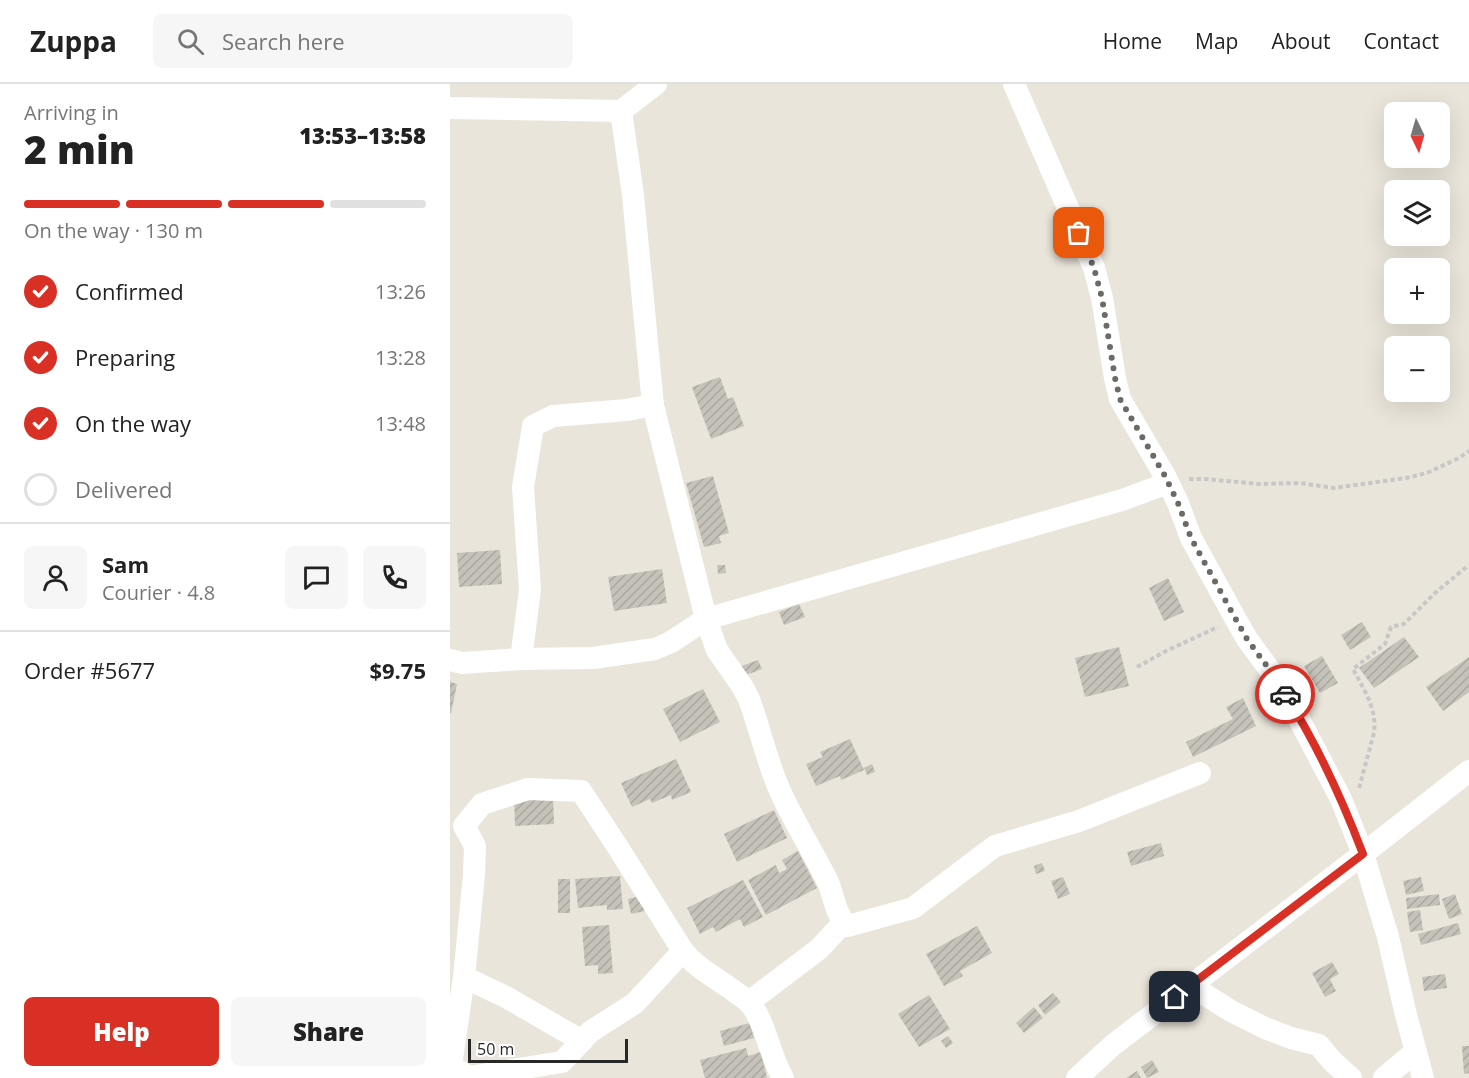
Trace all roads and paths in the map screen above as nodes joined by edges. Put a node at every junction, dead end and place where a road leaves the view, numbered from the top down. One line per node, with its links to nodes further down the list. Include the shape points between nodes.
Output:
1 (656, 84): 4 (street)
2 (1014, 84): 7 (street, via 1094,268 1120,399)
3 (450, 108): 4 (street)
4 (621, 111): 5 (street)
5 (653, 405): 10 (street); 11 (street, via 553,416 533,426 523,487 530,590)
6 (1469, 451): 7 (path, via 1427,473 1334,488 1205,478)
7 (1168, 483): 9 (street, via 1191,538); 10 (street, via 1122,500)
8 (1469, 565): 16 (path, via 1404,624 1391,627 1385,644 1353,669 1371,701 1375,723)
9 (1234, 616): 13 (path); 17 (street, via 1289,700 1319,755)
10 (706, 619): 11 (street, via 655,649 593,658); 18 (street, via 717,650 749,699 779,789 829,883)
11 (521, 658): 12 (street, via 462,663)
12 (450, 660)
13 (1137, 667)
14 (1469, 771): 17 (street)
15 (1200, 772): 18 (street, via 1079,822 995,846 913,908 848,926)
16 (1358, 792)
17 (1363, 854): 21 (street); 24 (street, via 1388,937)
18 (844, 922): 22 (street, via 819,949)
19 (683, 951): 20 (street, via 581,791 528,789 482,804 464,826 475,846); 22 (street, via 692,962); 23 (street, via 635,1003)
20 (464, 977): 23 (street); 25 (street, via 451,1066 469,1077)
21 (1190, 985): 27 (street); 28 (street, via 1265,1028 1319,1045)
22 (749, 1002): 26 (street)
23 (582, 1041): 25 (street)
24 (1415, 1052): 29 (street); 30 (street)
25 (564, 1070)
26 (783, 1078)
27 (1077, 1078)
28 (1350, 1078)
29 (1384, 1078)
30 (1423, 1078)

